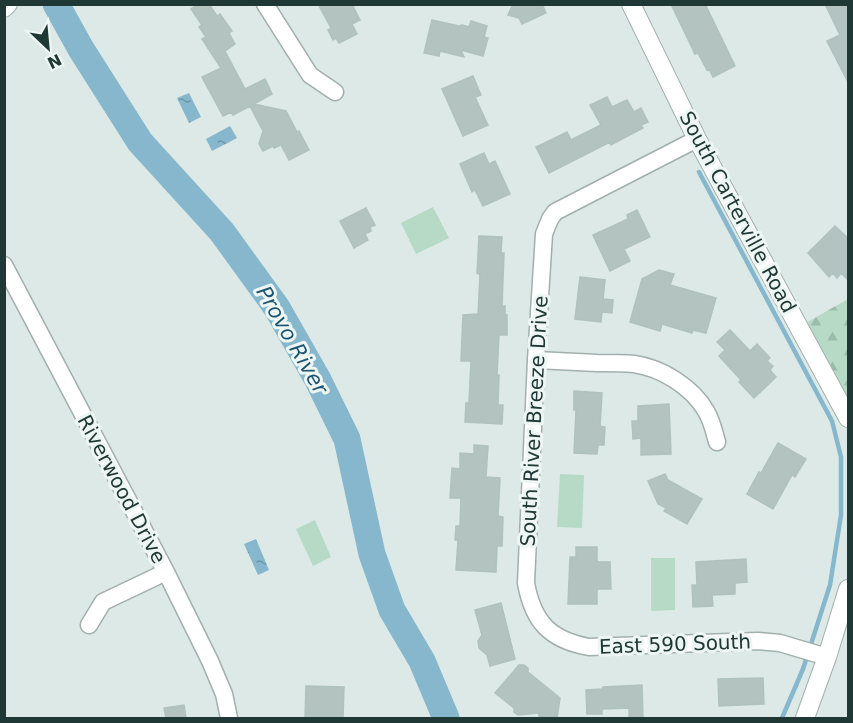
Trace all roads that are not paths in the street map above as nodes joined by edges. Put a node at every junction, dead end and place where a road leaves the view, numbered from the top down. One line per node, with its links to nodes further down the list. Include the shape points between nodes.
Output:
1 (8, 4): 4 (street)
2 (265, 4): 5 (street, via 310,75)
3 (631, 4): 6 (street, South Carterville Road)
4 (4, 8)
5 (335, 92)
6 (697, 139): 8 (street, South River Breeze Drive, via 555,212 545,230); 9 (street, South Carterville Road)
7 (4, 265): 11 (street, Riverwood Drive)
8 (536, 360): 10 (street, via 634,364 667,375 706,410); 13 (street, South River Breeze Drive, via 526,583)
9 (849, 418)
10 (717, 442)
11 (166, 572): 14 (street, via 103,602); 16 (street, Riverwood Drive, via 210,661)
12 (849, 589): 15 (street)
13 (534, 612): 15 (street, East 590 South, via 558,637 589,648 758,641 780,643)
14 (89, 625)
15 (827, 657): 17 (street)
16 (229, 718)
17 (805, 718)

